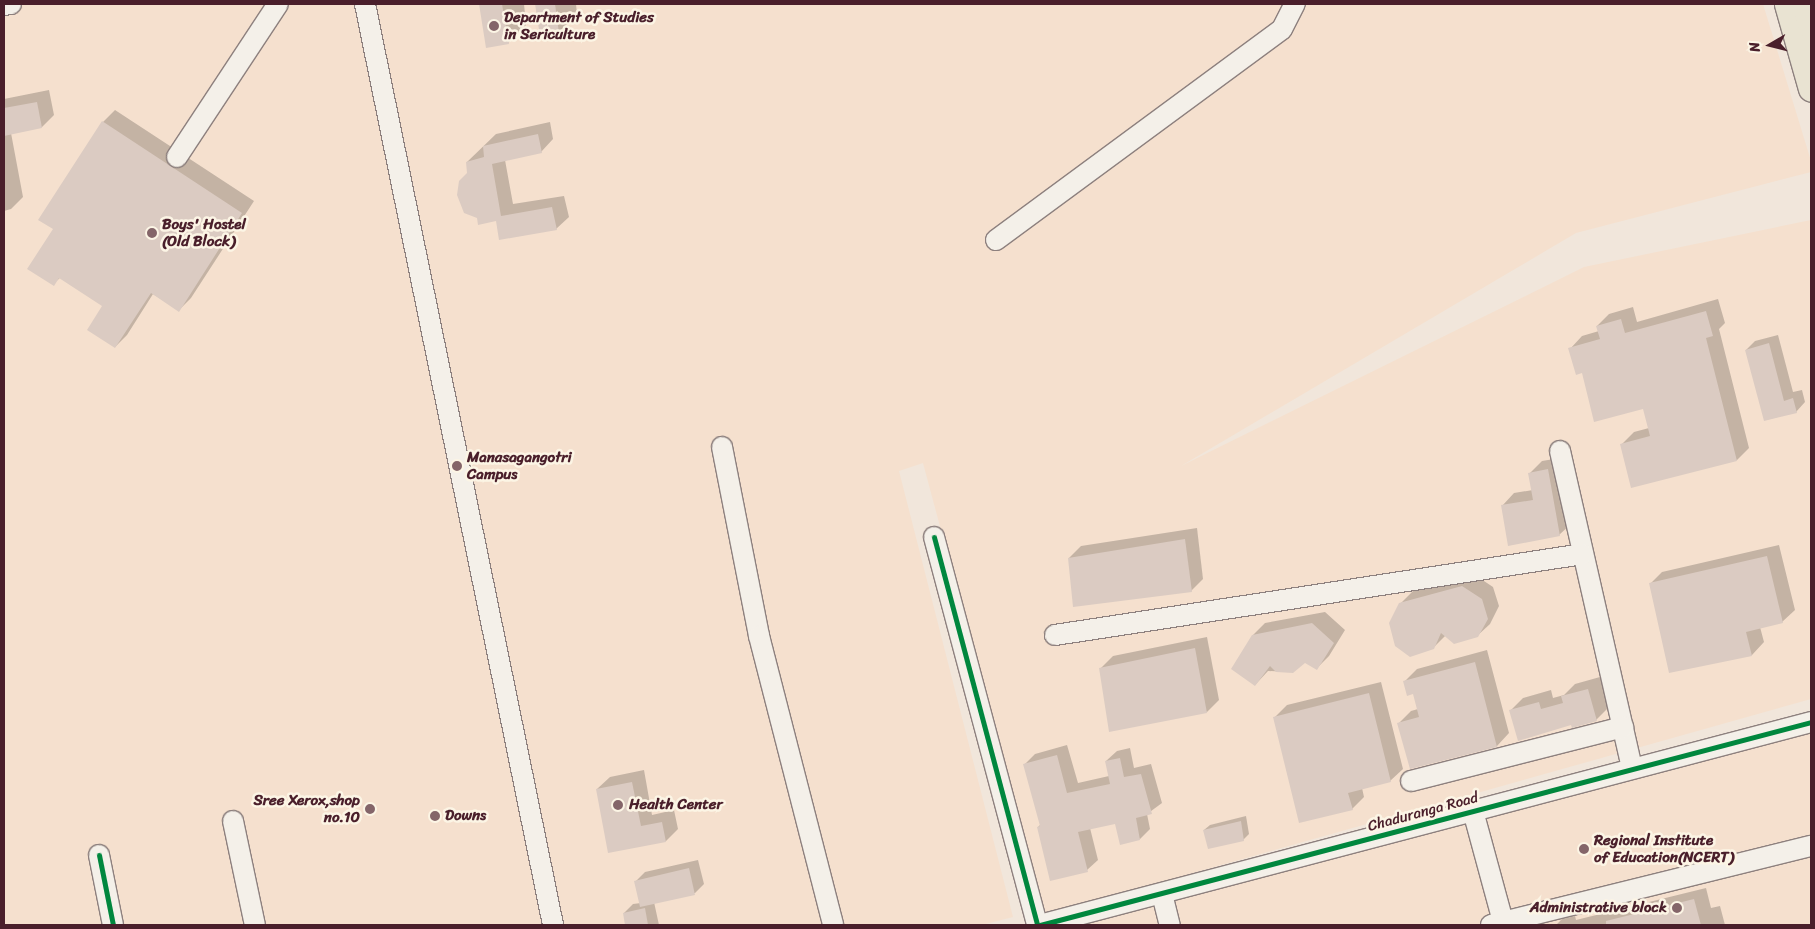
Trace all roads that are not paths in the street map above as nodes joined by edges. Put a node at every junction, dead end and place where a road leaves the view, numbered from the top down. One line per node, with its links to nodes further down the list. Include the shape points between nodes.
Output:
1 (11, 4): 7 (street)
2 (278, 4): 10 (street)
3 (366, 4): 29 (street)
4 (1295, 4): 11 (street, via 1282,29)
5 (1787, 4): 9 (main road)
6 (1805, 4): 8 (main road)
7 (4, 5)
8 (1811, 26)
9 (1811, 89)
10 (177, 157)
11 (996, 240)
12 (722, 447): 30 (street, via 759,636)
13 (1560, 451): 15 (street)
14 (934, 537): 31 (street)
15 (1583, 554): 16 (street); 18 (street)
16 (1055, 635)
17 (1811, 722): 19 (street, Chaduranga Road)
18 (1623, 727): 19 (street); 20 (street)
19 (1632, 768): 21 (street, Chaduranga Road)
20 (1411, 781)
21 (1473, 812): 25 (street, Chaduranga Road); 26 (street)
22 (233, 821): 28 (street)
23 (1811, 846): 26 (street)
24 (99, 855): 27 (street)
25 (1162, 894): 31 (street, Chaduranga Road); 32 (street)
26 (1499, 924)
27 (113, 925)
28 (255, 925)
29 (553, 925)
30 (833, 925)
31 (1039, 925)
32 (1170, 925)

